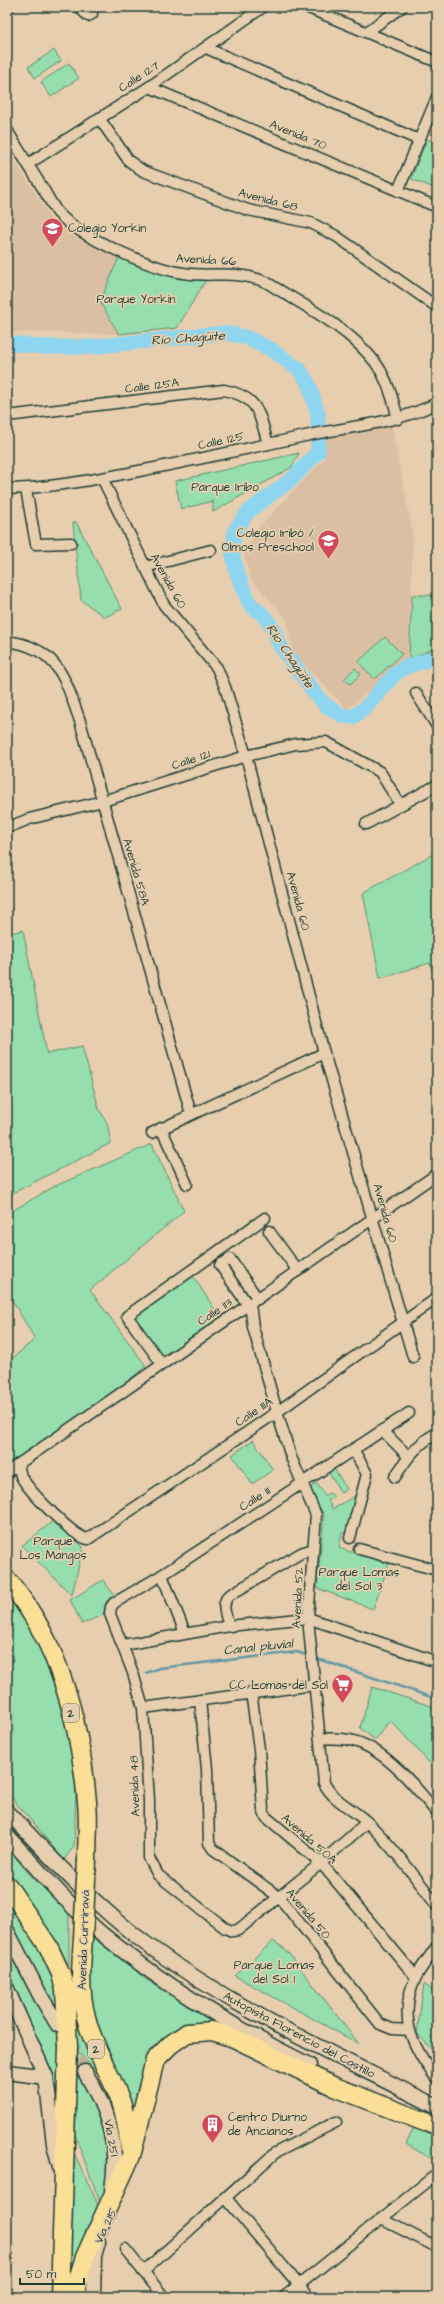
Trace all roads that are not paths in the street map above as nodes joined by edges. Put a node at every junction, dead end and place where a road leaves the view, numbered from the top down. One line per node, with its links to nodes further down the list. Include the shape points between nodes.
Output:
1 (79, 7): 2 (street, via 88,16 92,14)
2 (91, 7)
3 (263, 7): 7 (street, Calle 127)
4 (306, 7): 6 (street)
5 (402, 7): 6 (street)
6 (368, 31): 8 (street)
7 (206, 48): 9 (street, Calle 127); 13 (street)
8 (437, 62)
9 (149, 86): 11 (street, Calle 127); 15 (street, Avenida 70)
10 (437, 97): 13 (street)
11 (99, 118): 14 (street, Calle 127); 17 (street, Avenida 68, via 129,161 143,171 248,210 311,224 336,236)
12 (7, 130): 14 (street, Avenida 66)
13 (418, 140): 15 (street)
14 (28, 164): 20 (street, Avenida 66, via 57,211 82,232 171,271 237,273 254,277 351,336 376,363 390,391)
15 (398, 191): 16 (street, Avenida 70)
16 (437, 208)
17 (437, 307)
18 (437, 403): 20 (street, Calle 125, via 418,413)
19 (7, 416): 21 (street, Calle 125A, via 224,390 240,393 251,401 258,413)
20 (398, 419): 21 (street, Calle 125)
21 (268, 444): 22 (street, Calle 125)
22 (102, 478): 23 (street, Calle 125); 27 (street, Avenida 60)
23 (26, 488): 24 (street, Calle 125); 25 (street, via 36,544)
24 (7, 489)
25 (71, 543)
26 (211, 550): 27 (street)
27 (145, 567): 31 (street, Avenida 60, via 164,605 217,668)
28 (7, 641): 33 (street, Avenida 58A, via 35,649 59,668 67,684)
29 (416, 693): 30 (street)
30 (437, 726)
31 (246, 756): 33 (street, Calle 121); 34 (street, Calle 121, via 296,744 326,742 380,772); 37 (street, Avenida 60)
32 (437, 785): 34 (street)
33 (103, 801): 36 (street, Calle 121, via 29,819); 38 (street, Avenida 58A)
34 (400, 804): 35 (street)
35 (366, 824)
36 (7, 828)
37 (324, 1053): 38 (street); 42 (street, Avenida 60)
38 (191, 1114): 40 (street, via 156,1131)
39 (437, 1174): 42 (street, Calle 113)
40 (187, 1184)
41 (265, 1218): 49 (street, via 126,1316)
42 (374, 1218): 44 (street, Calle 113); 47 (street, Avenida 60)
43 (269, 1231): 44 (street)
44 (298, 1271): 46 (street, Calle 113)
45 (437, 1298): 47 (street, Calle 111A)
46 (252, 1303): 49 (street, Calle 113); 50 (street, Avenida 52, via 253,1327)
47 (403, 1322): 48 (street, Avenida 60); 50 (street, Calle 111A)
48 (413, 1357)
49 (162, 1364): 56 (street, Calle 113)
50 (277, 1412): 56 (street, Calle 111A, via 88,1539 72,1532 28,1487 21,1476); 59 (street, Avenida 52, via 291,1457)
51 (409, 1413): 52 (street, Calle 111)
52 (382, 1430): 54 (street, Calle 111); 55 (street)
53 (437, 1433): 55 (street, via 422,1442)
54 (353, 1449): 59 (street, Calle 111); 60 (street, via 367,1474)
55 (408, 1456): 58 (street)
56 (18, 1464): 57 (street, Calle 113)
57 (7, 1472)
58 (395, 1477)
59 (303, 1483): 62 (street, Avenida 52, via 316,1515); 64 (street, Calle 111)
60 (350, 1538)
61 (359, 1549): 63 (street)
62 (313, 1550): 67 (street, Avenida 52); 68 (street, via 301,1553 228,1596 224,1608)
63 (437, 1570)
64 (162, 1575): 66 (street, Calle 111); 69 (street)
65 (7, 1580): 98 (highway, Avenida Curriravá / 2, bridge, via 17,1591 41,1630 65,1687 80,1748 87,1804 81,1996 97,2050 121,2102)
66 (114, 1603): 70 (street, Avenida 48, via 110,1614)
67 (308, 1618): 68 (street); 71 (street); 72 (street, Avenida 52)
68 (228, 1626): 69 (street)
69 (185, 1633): 70 (street)
70 (123, 1645): 75 (street, Avenida 48)
71 (437, 1662)
72 (314, 1685): 73 (street); 76 (street, Avenida 52)
73 (252, 1692): 74 (street); 81 (street, Avenida 50A, via 263,1810 266,1817)
74 (200, 1700): 75 (street); 83 (street, Avenida 50, via 207,1769 209,1844 242,1872)
75 (143, 1708): 83 (street, Avenida 48, via 148,1767 149,1858 158,1874 232,1931 238,1930)
76 (320, 1738): 78 (street, via 352,1741 372,1749 413,1783); 79 (street, Avenida 52, via 324,1783 328,1790)
77 (7, 1811): 95 (main road, Autopista Florencio del Castillo, via 114,1917 154,1950 223,1996)
78 (437, 1813)
79 (367, 1822): 81 (street); 84 (street, Avenida 52)
80 (7, 1836): 97 (main road, Autopista Florencio del Castillo, via 101,1933 150,1971 248,2033)
81 (321, 1863): 83 (street); 87 (street, Avenida 50A)
82 (7, 1884): 100 (highway, Avenida Curriravá, via 48,1946 61,1974 66,2005 68,2047)
83 (279, 1897): 90 (street, Avenida 50, via 380,2024 392,2029)
84 (437, 1906)
85 (7, 1931): 89 (main road)
86 (437, 1946): 87 (street)
87 (416, 1977): 90 (street, via 408,2010)
88 (7, 1989): 93 (main road)
89 (58, 2025)
90 (408, 2030): 94 (street, via 418,2053)
91 (7, 2072): 93 (main road)
92 (85, 2072): 102 (main road, Vía 251, via 106,2110 115,2148 114,2178)
93 (46, 2077): 100 (main road, via 54,2144)
94 (437, 2079)
95 (437, 2107)
96 (336, 2122): 101 (street, via 275,2153)
97 (431, 2125): 98 (highway, via 336,2087 234,2038 212,2032 187,2033 170,2044 155,2060)
98 (131, 2156): 102 (highway); 110 (main road, Vía 215, via 120,2198 94,2256)
99 (437, 2174): 103 (street)
100 (63, 2177): 108 (highway, Avenida Curriravá)
101 (225, 2197): 106 (street); 107 (street)
102 (106, 2208): 109 (highway, via 85,2257)
103 (381, 2219): 104 (street); 107 (street)
104 (437, 2247)
105 (125, 2249): 106 (street)
106 (143, 2272): 111 (street)
107 (298, 2285): 112 (street); 113 (street)
108 (60, 2297)
109 (75, 2297)
110 (93, 2297)
111 (164, 2297)
112 (284, 2297)
113 (309, 2297)

